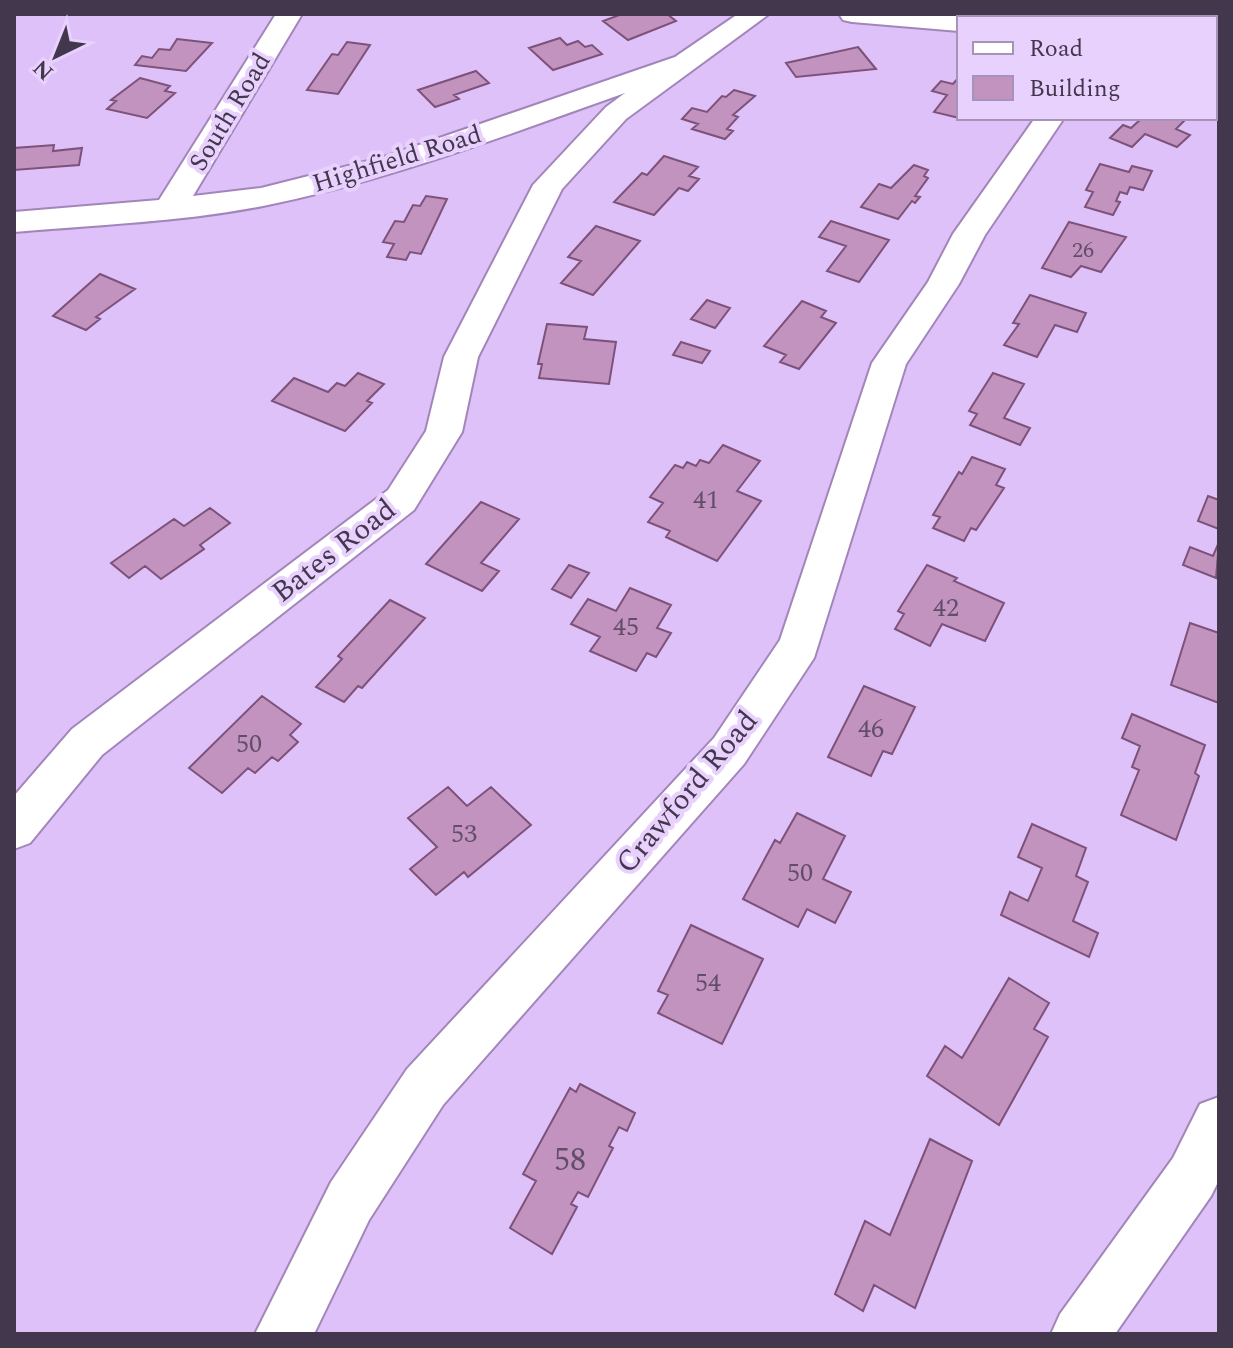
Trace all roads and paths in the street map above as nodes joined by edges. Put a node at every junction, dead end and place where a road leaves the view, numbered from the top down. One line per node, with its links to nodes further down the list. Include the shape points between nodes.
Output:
1 (289, 14): 7 (street, South Road)
2 (756, 14): 5 (street, Highfield Road)
3 (852, 14): 4 (street)
4 (957, 23)
5 (685, 63): 7 (street, Highfield Road, via 395,163 261,197); 11 (street, Bates Road, via 616,113 548,185 461,357 444,432 401,500 87,742)
6 (1049, 120): 13 (street, Crawford Road, via 889,363 799,646 729,751 425,1087 350,1201)
7 (169, 209): 8 (street, Highfield Road)
8 (47, 221): 9 (street, Highfield Road); 10 (street)
9 (14, 222)
10 (14, 248)
11 (14, 829)
12 (1219, 1123): 14 (street, via 1192,1177)
13 (284, 1334)
14 (1080, 1334)

